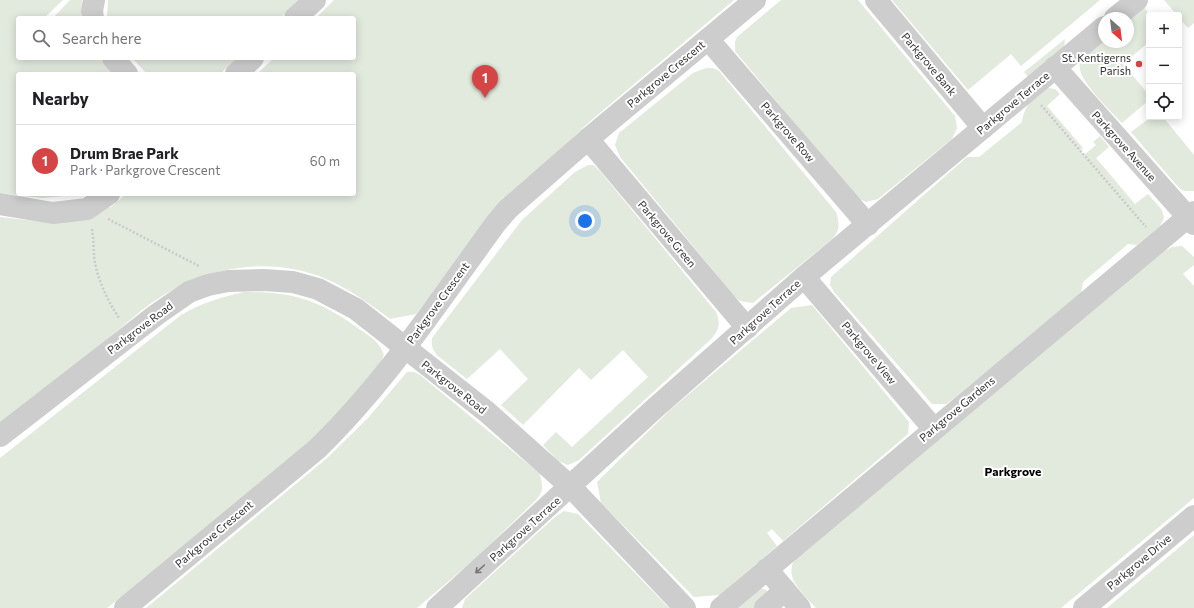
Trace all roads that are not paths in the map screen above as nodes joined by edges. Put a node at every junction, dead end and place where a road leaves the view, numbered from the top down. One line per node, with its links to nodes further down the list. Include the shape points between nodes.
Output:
1 (94, 0): 7 (street)
2 (315, 0): 8 (street)
3 (754, 0): 10 (street, Parkgrove Crescent)
4 (876, 0): 16 (street, Parkgrove Bank)
5 (1137, 0): 6 (street)
6 (1122, 12)
7 (93, 16)
8 (297, 16)
9 (1098, 32): 13 (street, Parkgrove Terrace)
10 (708, 39): 17 (street, Parkgrove Crescent); 21 (street, Parkgrove Row)
11 (115, 60): 14 (street)
12 (251, 60): 15 (street)
13 (1055, 67): 16 (street, Parkgrove Terrace); 20 (street, Parkgrove Avenue)
14 (125, 72)
15 (238, 72)
16 (982, 128): 21 (street, Parkgrove Terrace)
17 (588, 139): 23 (street, Parkgrove Green); 24 (street, Parkgrove Crescent, via 508,209)
18 (106, 196): 19 (street, via 87,209 53,213)
19 (0, 204)
20 (1192, 218): 25 (street, Parkgrove Gardens, via 1158,241)
21 (868, 225): 22 (street, Parkgrove Terrace)
22 (804, 277): 23 (street, Parkgrove Terrace); 25 (street, Parkgrove View)
23 (747, 328): 27 (street, Parkgrove Terrace, via 654,409)
24 (405, 349): 26 (street, Parkgrove Road, via 356,309 318,289 293,282 264,280 228,281 208,285 189,292 130,334); 27 (street, Parkgrove Road, via 487,412); 32 (street, Parkgrove Crescent, via 359,406 317,449)
25 (933, 428): 29 (street, Parkgrove Gardens)
26 (0, 436)
27 (571, 487): 31 (street, Parkgrove Terrace, one-way to 31); 33 (street, Parkgrove Road)
28 (1194, 516): 37 (street, Parkgrove Drive)
29 (767, 569): 30 (street); 34 (street, Parkgrove Gardens)
30 (785, 590): 35 (street); 36 (street)
31 (438, 607)
32 (125, 608)
33 (685, 608)
34 (721, 608)
35 (765, 608)
36 (800, 608)
37 (1084, 608)

